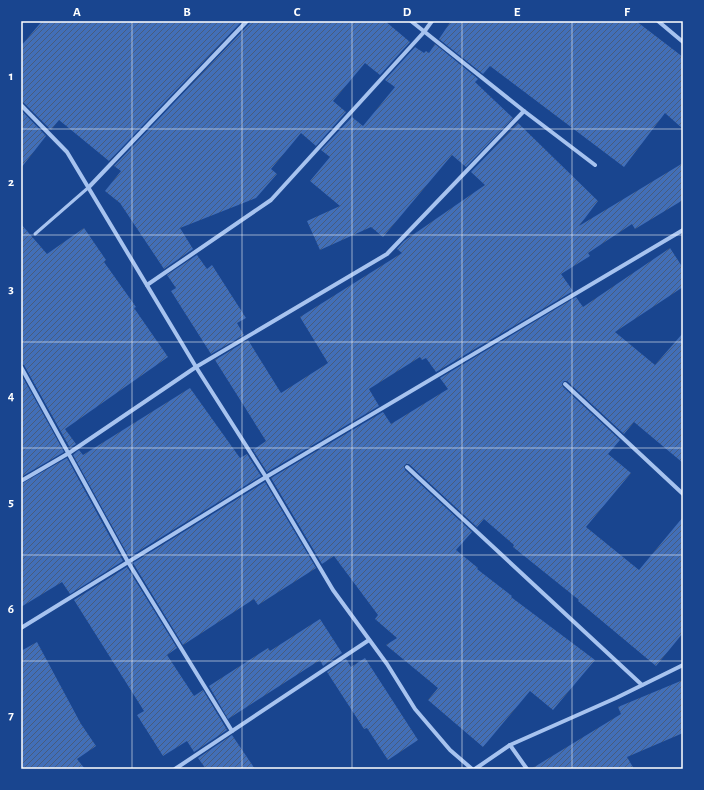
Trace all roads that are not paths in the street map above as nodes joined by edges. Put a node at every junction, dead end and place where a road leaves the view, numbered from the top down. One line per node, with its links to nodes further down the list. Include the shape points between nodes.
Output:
1 (247, 21): 10 (street)
2 (411, 21): 5 (street)
3 (432, 21): 5 (street)
4 (658, 21): 6 (street)
5 (424, 32): 8 (street); 13 (street, via 271,200)
6 (683, 42)
7 (21, 105): 10 (street, via 67,152)
8 (524, 111): 9 (street); 15 (street, via 387,254)
9 (595, 165)
10 (89, 187): 12 (lane); 13 (street)
11 (683, 230): 19 (street)
12 (35, 234)
13 (147, 285): 15 (street)
14 (21, 367): 17 (street)
15 (196, 367): 17 (street); 19 (street)
16 (565, 384): 21 (street)
17 (69, 453): 20 (street); 22 (street)
18 (407, 467): 26 (street)
19 (266, 477): 22 (street); 24 (street, via 333,590)
20 (21, 481)
21 (683, 494)
22 (128, 562): 23 (street); 27 (street)
23 (21, 628)
24 (369, 640): 27 (street); 30 (street, via 388,664 415,709 450,750)
25 (683, 665): 26 (street)
26 (642, 685): 28 (street)
27 (232, 731): 29 (street)
28 (510, 745): 31 (street); 32 (street)
29 (175, 769)
30 (472, 769)
31 (475, 769)
32 (527, 769)

